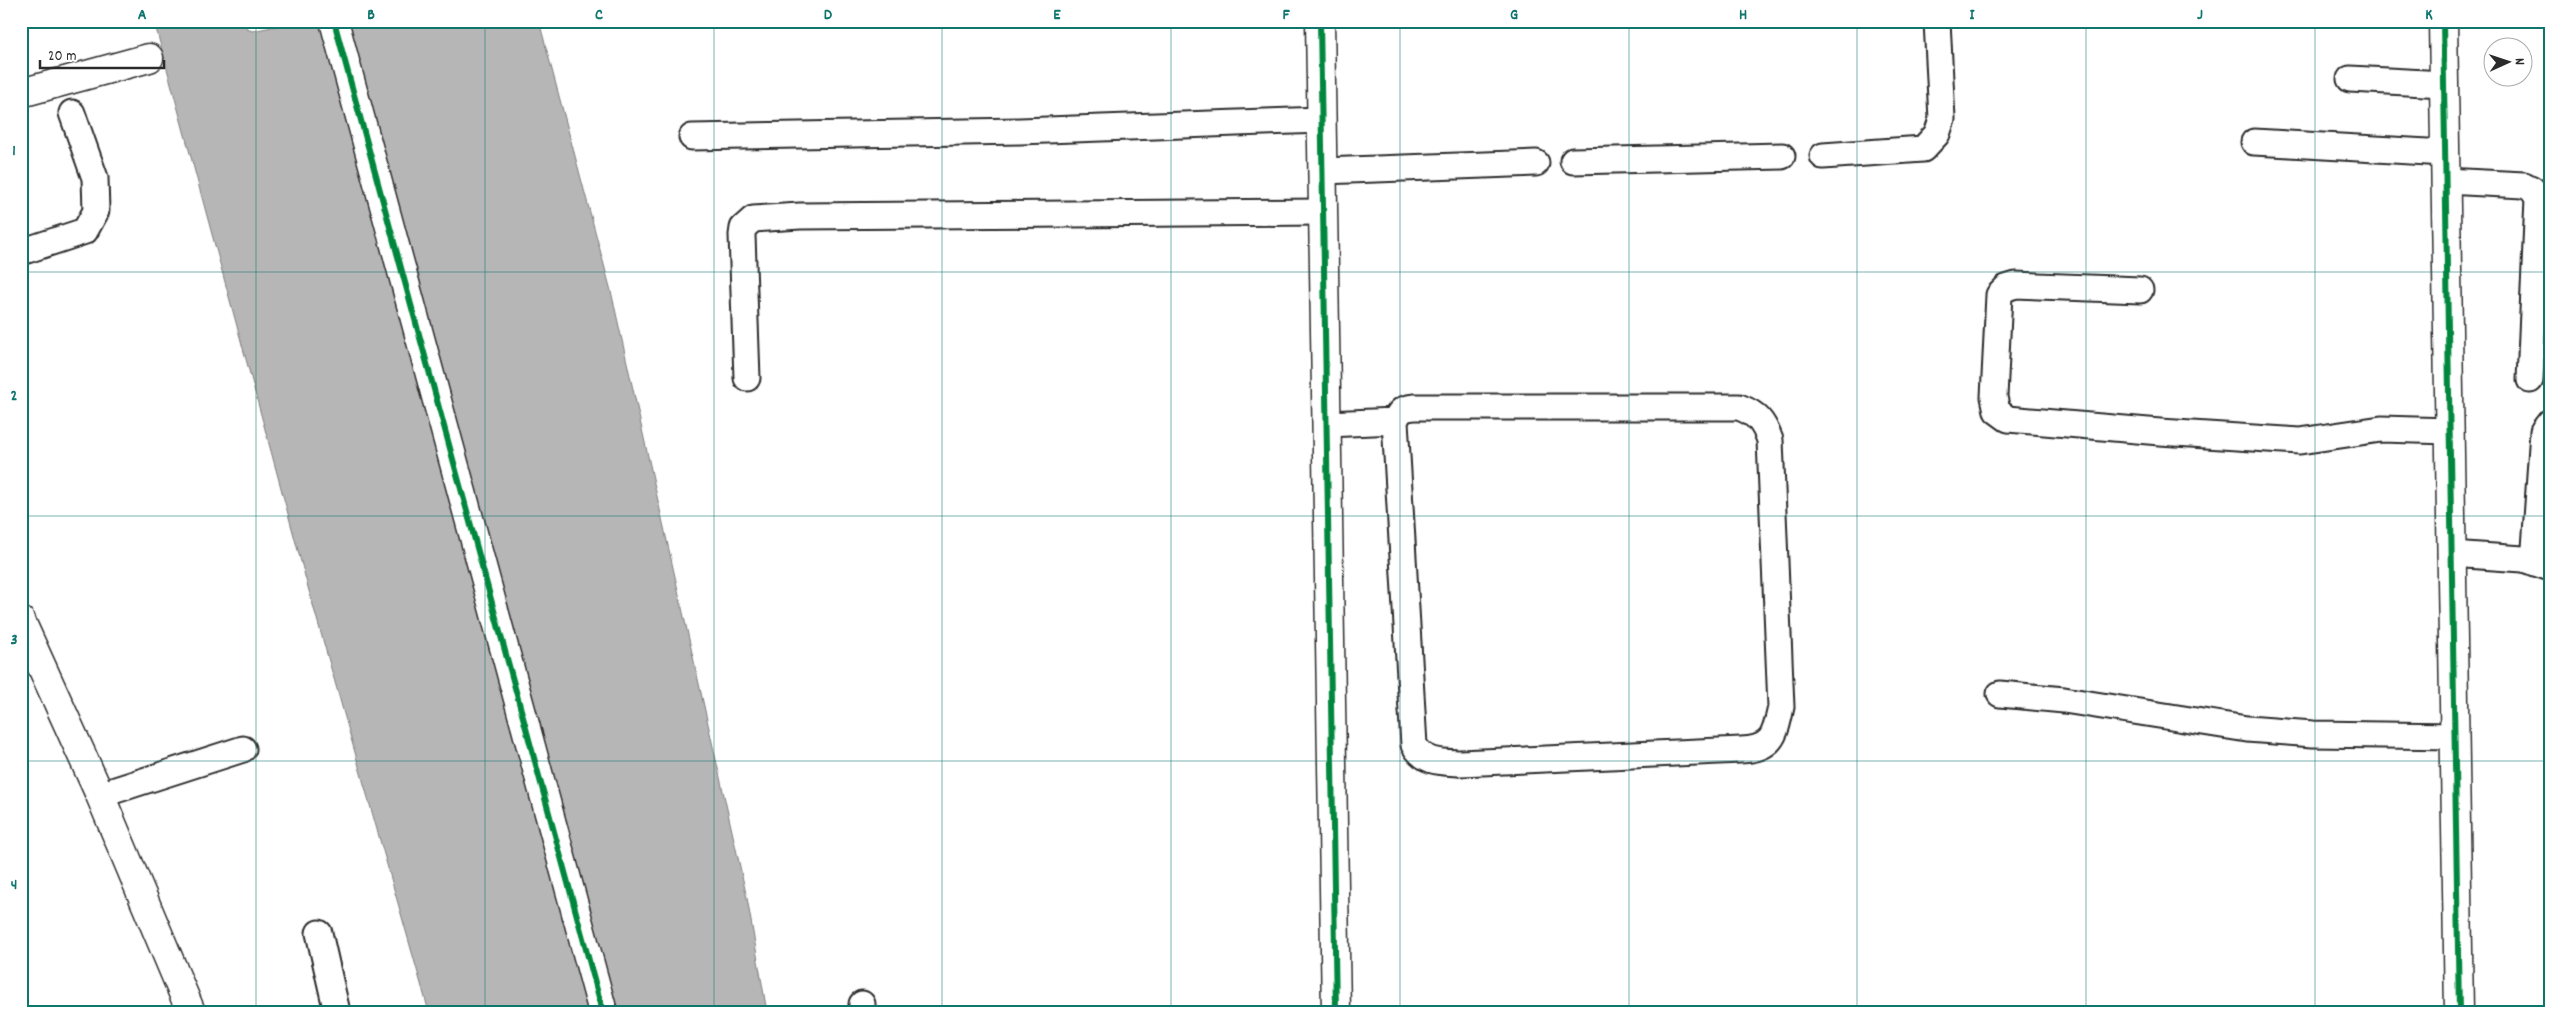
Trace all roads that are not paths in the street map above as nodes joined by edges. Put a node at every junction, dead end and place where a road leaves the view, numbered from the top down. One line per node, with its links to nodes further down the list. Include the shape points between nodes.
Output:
1 (334, 21): 39 (street)
2 (1320, 21): 10 (street)
3 (1937, 21): 15 (lane, via 1942,119 1937,134 1923,149)
4 (2443, 21): 7 (street)
5 (149, 58): 8 (street)
6 (2350, 79): 7 (lane)
7 (2444, 84): 13 (street)
8 (21, 93)
9 (72, 113): 21 (lane, via 95,178 96,211 85,231)
10 (1322, 120): 11 (lane, via 1020,131); 18 (street)
11 (692, 137)
12 (2254, 142): 13 (lane)
13 (2445, 153): 19 (street)
14 (1782, 156): 16 (lane)
15 (1823, 156)
16 (1573, 161)
17 (1536, 163): 18 (lane)
18 (1322, 171): 20 (street)
19 (2445, 181): 24 (lane, via 2524,184 2538,198); 28 (street)
20 (1323, 212): 23 (lane, via 753,219 743,228 742,235); 27 (street)
21 (21, 252)
22 (2140, 290): 28 (lane, via 2006,288 1999,295 1994,397 1997,411 2008,419 2300,441 2381,429)
23 (747, 378)
24 (2530, 380)
25 (1395, 421): 25 (lane, via 1414,745 1423,757 1436,762 1460,763 1741,750 1759,749 1771,740 1780,707 1770,440 1764,422 1754,413 1739,407 1415,407 1399,412); 27 (lane)
26 (2550, 422): 30 (lane, via 2543,431)
27 (1326, 424): 40 (street)
28 (2450, 431): 29 (street)
29 (2451, 554): 30 (lane, via 2523,559); 33 (street)
30 (2542, 566)
31 (21, 621): 35 (street)
32 (2000, 694): 33 (lane, via 2064,700 2247,729 2313,734)
33 (2454, 736): 41 (street)
34 (243, 749): 35 (lane)
35 (100, 795): 37 (street)
36 (320, 933): 38 (lane)
37 (191, 1012)
38 (337, 1012)
39 (603, 1012)
40 (1336, 1012)
41 (2459, 1012)

